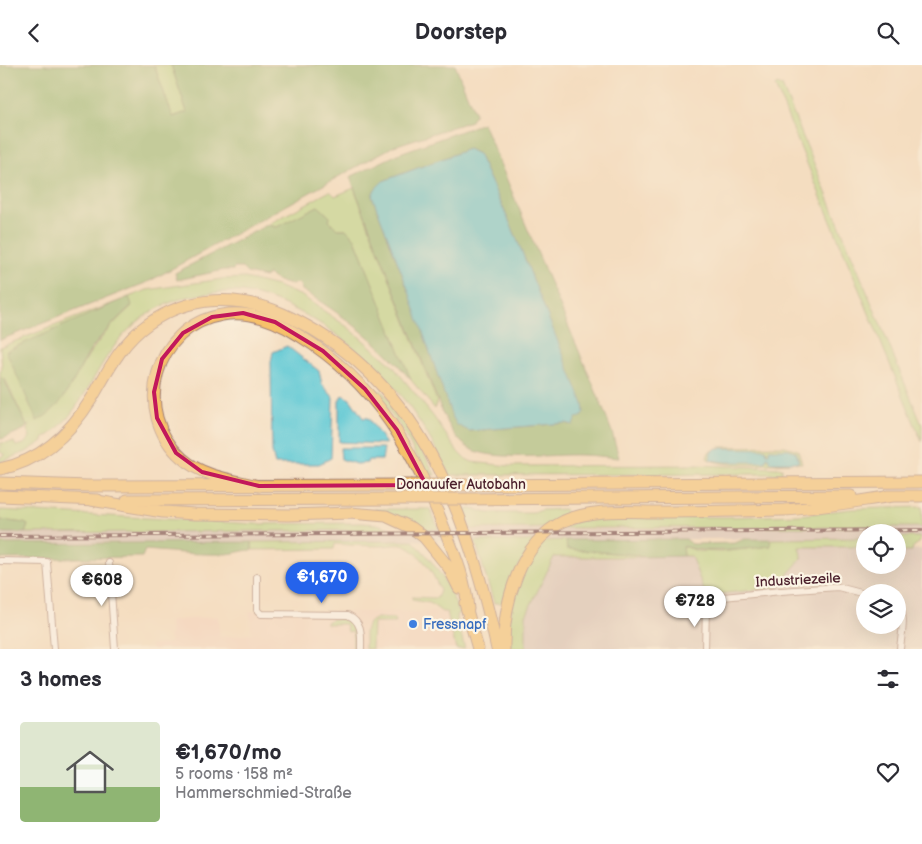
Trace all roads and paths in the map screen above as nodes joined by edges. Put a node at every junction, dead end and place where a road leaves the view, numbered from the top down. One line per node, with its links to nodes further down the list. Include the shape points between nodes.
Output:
1 (0, 469): 19 (highway, via 32,457 62,437 82,413 125,345 154,320 194,303 221,300 243,301 282,313 325,337 361,365 411,420 434,460 461,520)
2 (922, 482): 4 (highway, Donauufer Autobahn, bridge)
3 (0, 483): 4 (highway, Donauufer Autobahn)
4 (259, 486): 13 (highway, via 214,476 189,464 167,441 154,405 155,381 166,353 189,328 218,315 242,313 286,328 337,362 373,397 404,441 432,497 464,584)
5 (893, 496): 6 (highway, Donauufer Autobahn); 8 (highway, Donauufer Autobahn, bridge); 20 (highway, via 815,508 606,512 571,518 542,537 521,569 507,610)
6 (922, 496)
7 (0, 497): 8 (highway, Donauufer Autobahn)
8 (91, 500): 13 (highway, via 195,514 350,513 386,516 412,528 436,550 455,579)
9 (0, 561): 15 (street, via 47,562)
10 (109, 563): 16 (street)
11 (257, 577): 17 (street, via 257,610 260,614 348,615 360,624)
12 (856, 592): 21 (street, Industriezeile, via 838,587 714,598 706,607)
13 (468, 609): 18 (highway)
14 (901, 634): 22 (street)
15 (54, 649)
16 (115, 649)
17 (361, 649)
18 (478, 649)
19 (497, 649)
20 (504, 649)
21 (705, 649)
22 (900, 649)

